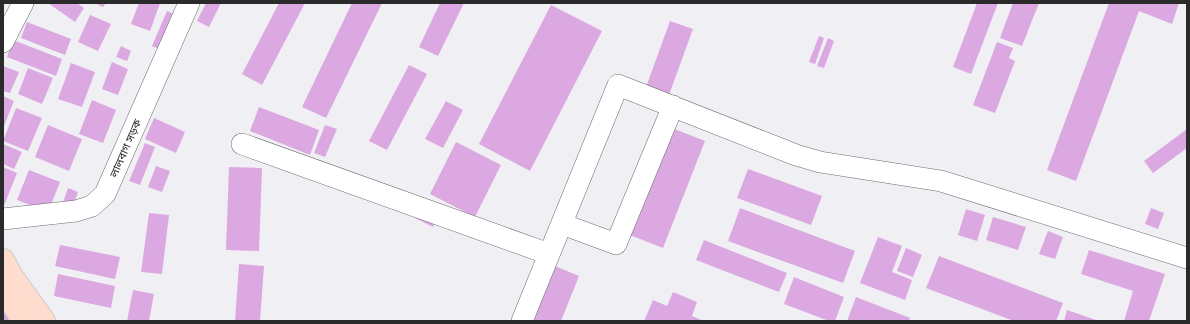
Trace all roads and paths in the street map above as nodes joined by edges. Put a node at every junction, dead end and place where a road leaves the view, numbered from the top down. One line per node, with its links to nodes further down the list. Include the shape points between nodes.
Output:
1 (23, 3): 3 (street)
2 (189, 3): 6 (street, লালবাগ সড়ক, via 105,194 92,206 76,211)
3 (5, 32)
4 (673, 106): 7 (street, via 616,244); 7 (street, via 618,84); 9 (street, via 796,155 820,162 941,180)
5 (242, 144): 8 (street)
6 (3, 219)
7 (562, 224): 8 (street)
8 (549, 254): 14 (street)
9 (1187, 258)
10 (3, 260): 13 (main road)
11 (3, 290): 12 (main road)
12 (24, 321)
13 (44, 321)
14 (522, 321)

